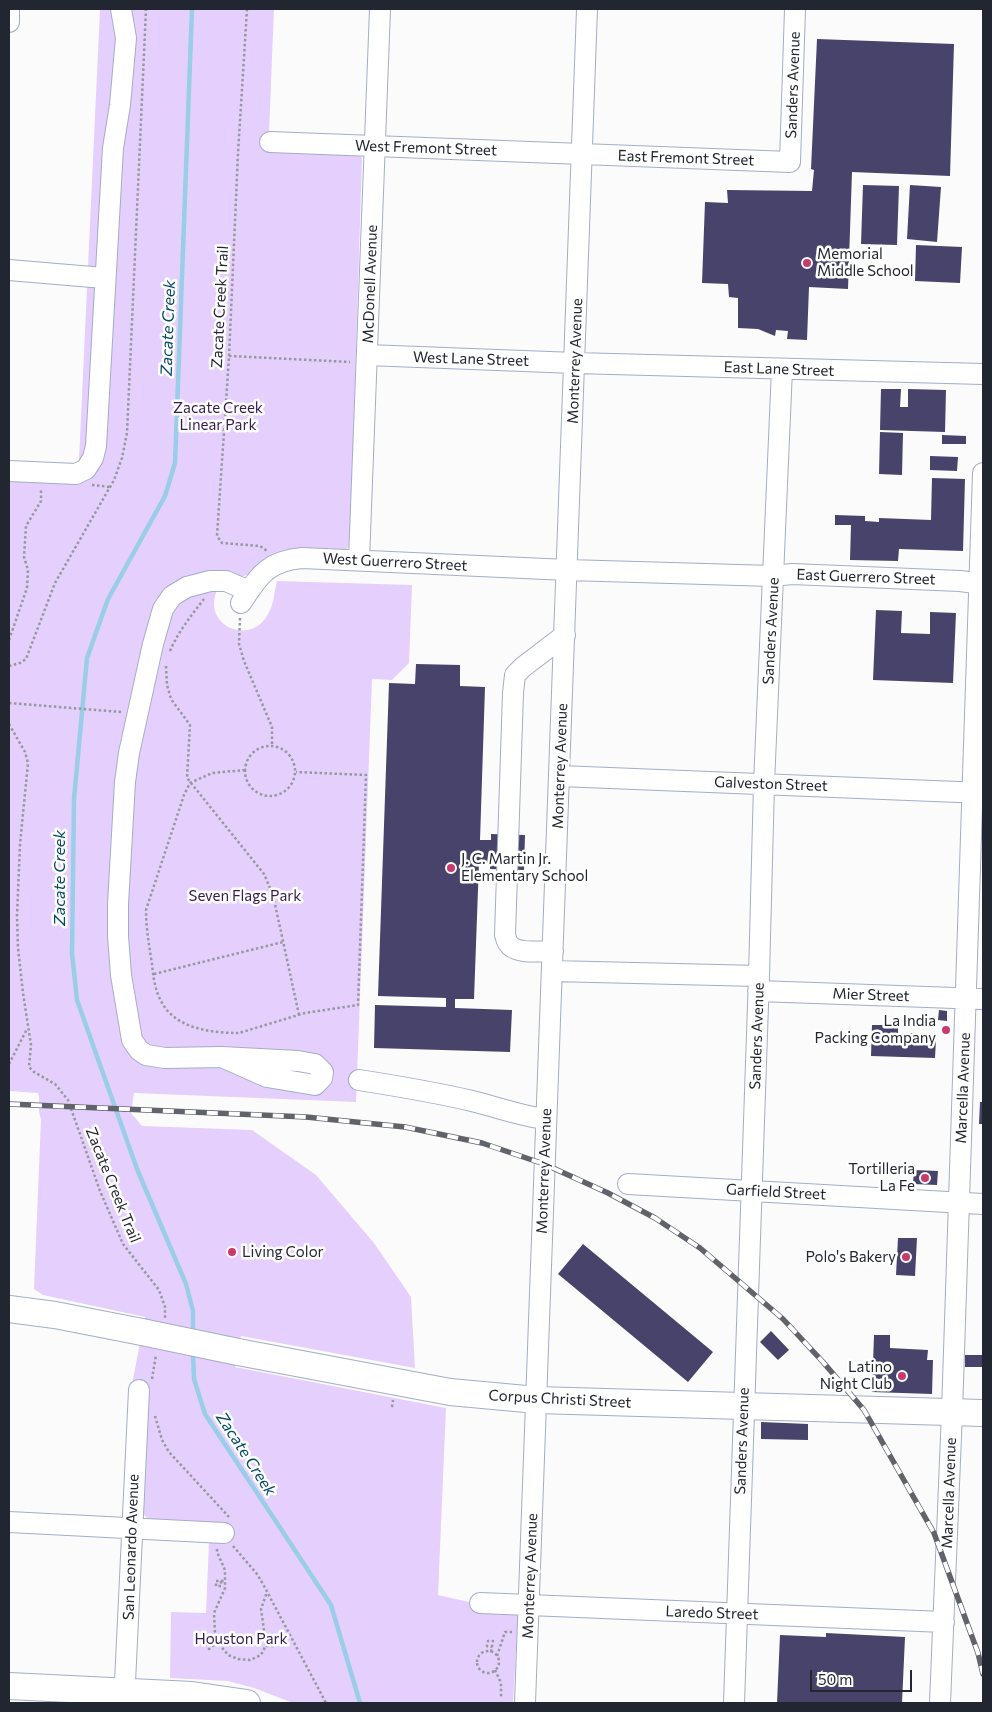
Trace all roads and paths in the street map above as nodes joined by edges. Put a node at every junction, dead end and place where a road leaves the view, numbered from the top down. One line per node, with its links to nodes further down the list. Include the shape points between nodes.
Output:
1 (9, 9): 7 (street)
2 (121, 9): 13 (street, via 126,38 113,148)
3 (247, 9): 14 (path, Zacate Creek Trail)
4 (380, 9): 9 (street, McDonell Avenue)
5 (588, 9): 10 (street, Monterrey Avenue)
6 (795, 9): 11 (street, Sanders Avenue)
7 (9, 22)
8 (270, 142): 9 (street, West Fremont Street)
9 (375, 146): 10 (street, West Fremont Street); 15 (street, McDonell Avenue)
10 (582, 154): 11 (street, East Fremont Street); 16 (street, Monterrey Avenue)
11 (790, 162)
12 (9, 270): 13 (street)
13 (104, 278): 21 (street, via 96,446)
14 (229, 356): 15 (path); 25 (path, Zacate Creek Trail, via 217,536 222,543 260,546)
15 (360, 359): 16 (street, West Lane Street); 24 (street, McDonell Avenue)
16 (575, 363): 17 (street, East Lane Street); 26 (street, Monterrey Avenue)
17 (782, 369): 18 (street, East Lane Street); 27 (street, Sanders Avenue)
18 (983, 374)
19 (9, 471): 21 (street)
20 (983, 473): 28 (street, Marcella Avenue)
21 (82, 480): 23 (path)
22 (41, 483): 32 (path, via 40,501 26,526 27,588)
23 (110, 488)
24 (359, 560): 25 (street, West Guerrero Street, via 302,558); 26 (street, West Guerrero Street)
25 (274, 564): 53 (street, via 245,597 226,581 187,587 172,596 163,609 153,644 129,753 118,936 132,1040 146,1055)
26 (568, 570): 27 (street, East Guerrero Street); 31 (street, Monterrey Avenue)
27 (773, 576): 28 (street, East Guerrero Street, via 792,574); 43 (street, Sanders Avenue)
28 (981, 583): 44 (street, Marcella Avenue)
29 (206, 598): 33 (path, via 190,616)
30 (239, 628): 38 (path, via 244,661 272,727)
31 (565, 635): 41 (street, Monterrey Avenue); 46 (street, via 523,667 516,675 513,693 505,934 508,944 514,949)
32 (9, 640)
33 (168, 656)
34 (166, 662): 42 (path, via 171,699 190,725 187,778)
35 (9, 703): 36 (path)
36 (129, 712)
37 (9, 724): 52 (path, Zacate Creek Trail, via 28,763 17,916)
38 (272, 746): 39 (path, via 254,752); 40 (path, via 289,753)
39 (245, 770): 40 (path, via 246,780 254,790 271,796 288,790); 42 (path, via 212,773)
40 (296, 772): 51 (path, via 366,775 358,1005)
41 (560, 776): 43 (street, Galveston Street); 46 (street, Monterrey Avenue)
42 (190, 784): 45 (path, via 264,874 273,895); 48 (path, via 146,910)
43 (764, 784): 44 (street, Galveston Street); 49 (street, Sanders Avenue)
44 (978, 793): 50 (street, Marcella Avenue)
45 (283, 942): 48 (path); 51 (path)
46 (553, 951): 47 (street, Monterrey Avenue)
47 (552, 971): 49 (street, Mier Street); 56 (street, Monterrey Avenue)
48 (153, 974): 51 (path, via 160,1001 171,1015 181,1023 209,1031 239,1033)
49 (758, 983): 50 (street, Mier Street); 58 (street, Sanders Avenue)
50 (975, 999): 59 (street, Marcella Avenue)
51 (299, 1015)
52 (28, 1028): 54 (path); 62 (path, Zacate Creek Trail, via 31,1045 29,1067 55,1084 68,1100 100,1191 123,1244 162,1295 165,1307)
53 (222, 1057)
54 (9, 1064)
55 (359, 1080): 56 (street, via 421,1089 526,1117)
56 (546, 1119): 65 (street, Monterrey Avenue)
57 (628, 1184): 58 (street, Garfield Street)
58 (751, 1190): 59 (street, Garfield Street); 66 (street, Sanders Avenue)
59 (959, 1203): 60 (street, Garfield Street); 68 (street, Marcella Avenue)
60 (983, 1204)
61 (9, 1309): 62 (main road, Corpus Christi Street)
62 (153, 1327): 65 (main road, Corpus Christi Street, bridge, via 238,1352 450,1392)
63 (157, 1353): 64 (path)
64 (145, 1388): 71 (street, San Leonardo Avenue)
65 (537, 1400): 66 (main road, Corpus Christi Street); 75 (street, Monterrey Avenue)
66 (743, 1405): 68 (main road, Corpus Christi Street); 76 (street, Sanders Avenue)
67 (154, 1411): 72 (path, via 169,1452)
68 (952, 1412): 69 (main road, Corpus Christi Street); 77 (street, Marcella Avenue)
69 (983, 1413)
70 (9, 1522): 71 (street)
71 (132, 1528): 72 (street); 88 (street, San Leonardo Avenue)
72 (227, 1534): 73 (path, via 234,1549 257,1574); 79 (path, via 217,1552 225,1570 225,1588 214,1613)
73 (267, 1592): 81 (path, via 261,1609); 91 (path)
74 (480, 1603): 75 (street, Laredo Street)
75 (529, 1605): 76 (street, Laredo Street); 92 (street, Monterrey Avenue)
76 (736, 1614): 77 (street, Laredo Street); 93 (street, Sanders Avenue)
77 (944, 1622): 94 (street, Marcella Avenue)
78 (514, 1632): 85 (path, via 505,1632)
79 (215, 1638): 80 (path); 81 (path, via 228,1655 238,1660 259,1656)
80 (211, 1641)
81 (266, 1646): 82 (path)
82 (270, 1646)
83 (492, 1647): 84 (path)
84 (491, 1652): 85 (path); 86 (path, via 480,1655 478,1664 484,1672)
85 (497, 1656): 86 (path)
86 (496, 1670): 89 (path, via 501,1683)
87 (9, 1686): 88 (main road)
88 (125, 1697): 90 (main road, via 192,1695)
89 (501, 1698)
90 (247, 1703)
91 (326, 1703)
92 (525, 1703)
93 (734, 1703)
94 (940, 1703)

